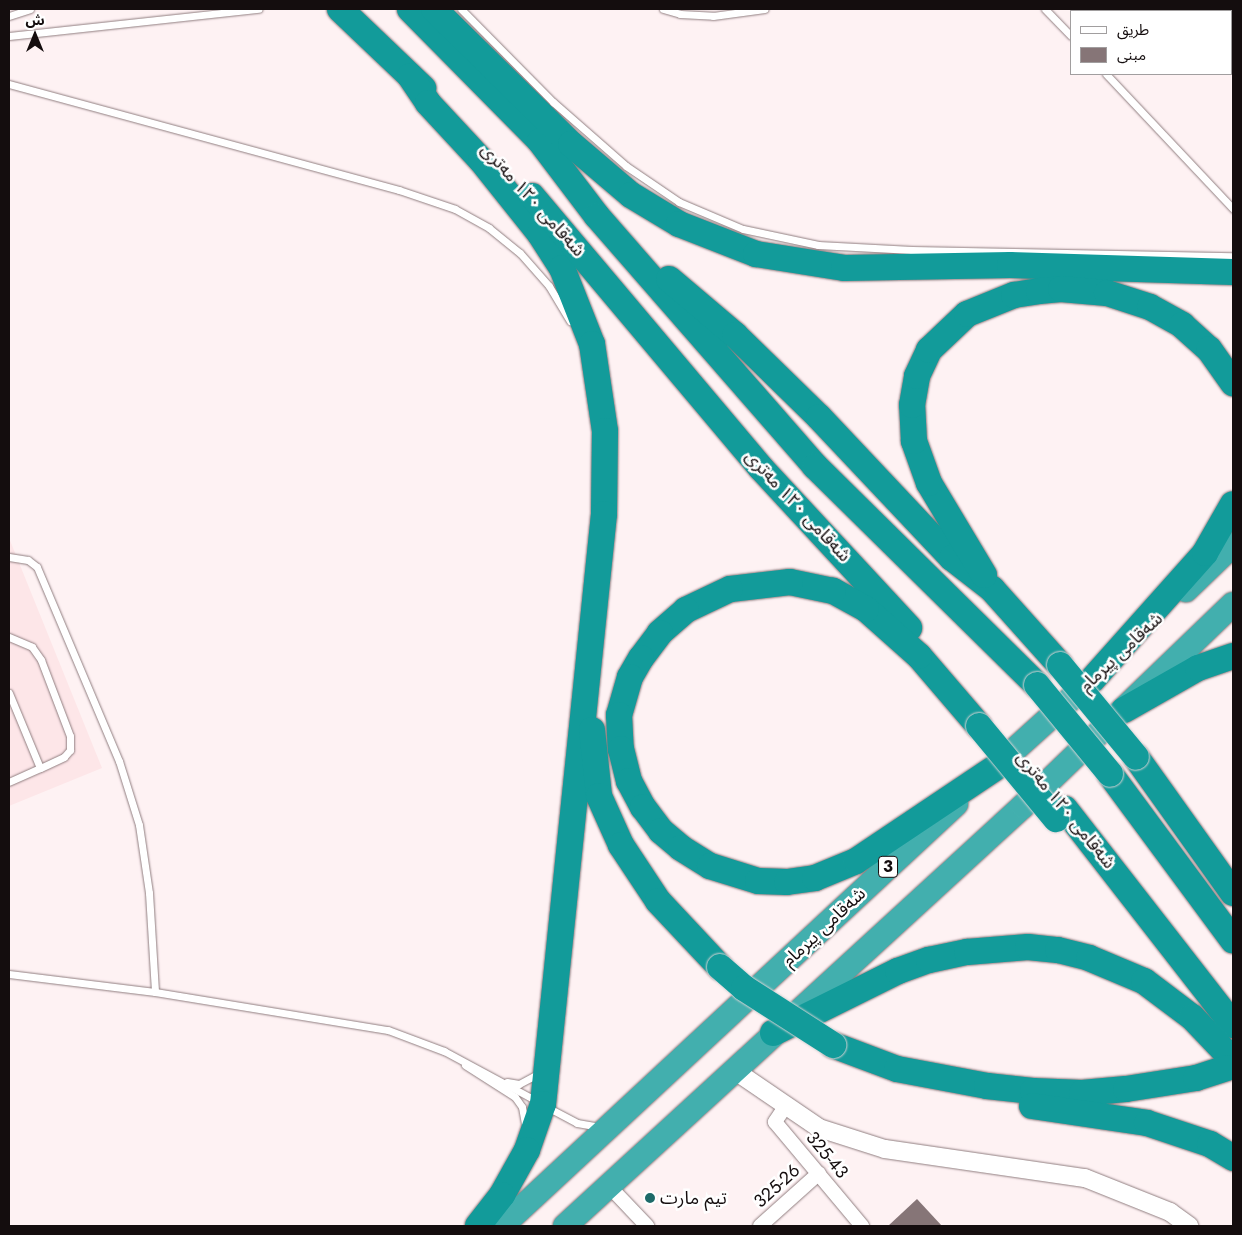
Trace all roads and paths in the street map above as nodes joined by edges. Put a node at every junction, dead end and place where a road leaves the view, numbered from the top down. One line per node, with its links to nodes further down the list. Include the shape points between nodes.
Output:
1 (30, 9): 10 (lane)
2 (259, 9): 12 (lane)
3 (340, 9): 14 (highway, شەقامی ١٢٠ مەتری)
4 (410, 9): 17 (highway, شەقامی ١٢٠ مەتری, via 540,141)
5 (434, 9): 19 (highway, via 571,144 631,195 679,224 756,254 844,268 1010,265)
6 (461, 9): 18 (lane, via 553,102 626,166 679,202 743,229 818,245 912,250)
7 (663, 9): 8 (lane, via 680,14 713,16)
8 (765, 9)
9 (1045, 9): 11 (lane)
10 (9, 16)
11 (1070, 35)
12 (9, 36)
13 (1107, 75): 16 (lane)
14 (410, 76): 23 (highway, via 428,103 481,160 540,234 562,268 592,344); 35 (highway, شەقامی ١٢٠ مەتری, via 469,129 526,189 761,468)
15 (9, 84): 20 (lane, via 399,190 455,209 489,228 520,253 549,286)
16 (1233, 209)
17 (597, 216): 27 (highway, via 735,335 819,417 952,558); 42 (highway, شەقامی ١٢٠ مەتری, bridge, via 815,466 1037,685 1110,774)
18 (1233, 256)
19 (1233, 272)
20 (576, 333)
21 (583, 349): 23 (lane)
22 (1233, 383): 27 (highway, via 1209,349 1182,325 1150,306 1106,293 1061,289 1014,295 967,314 944,333 929,350 917,376 912,405 914,441 929,483)
23 (605, 432): 31 (highway, via 604,514)
24 (1233, 504): 32 (highway, via 1205,553)
25 (1233, 545): 32 (highway, شەقامی پیرمام / 3)
26 (9, 557): 44 (lane, via 28,560 37,567 119,761 139,825 148,883)
27 (992, 589): 39 (highway, bridge, via 1136,757)
28 (1233, 604): 34 (highway)
29 (9, 637): 36 (lane, via 32,647 42,660 70,736 70,750 64,757)
30 (1233, 656): 34 (highway, via 1198,668)
31 (588, 666): 46 (highway); 49 (highway, bridge, via 599,796 640,878 720,967 744,988 833,1045)
32 (1092, 680): 37 (highway, شەقامی پیرمام / 3)
33 (9, 694): 36 (lane)
34 (1124, 710): 45 (highway)
35 (986, 722): 37 (highway, via 866,609 833,591 790,582 730,589 686,610 660,632 641,658 630,677 619,715 621,750 629,780 643,807 662,831 681,848 710,866 758,881 787,882 815,878 856,861); 47 (highway, شەقامی ١٢٠ مەتری, via 1150,915)
36 (40, 768): 38 (lane)
37 (995, 768): 54 (highway, شەقامی پیرمام / 3)
38 (9, 782)
39 (1170, 806): 40 (highway); 41 (highway)
40 (1233, 867)
41 (1233, 893)
42 (1233, 940)
43 (9, 974): 44 (lane)
44 (155, 992): 48 (lane, via 358,1023 403,1035)
45 (773, 1033): 47 (highway, via 898,971 921,963 967,952 1028,947 1058,950 1114,966 1164,995); 50 (highway)
46 (550, 1044): 51 (lane, via 541,1070 533,1079 519,1084); 52 (highway)
47 (1228, 1049): 49 (highway, via 1166,1083 1082,1093 987,1086 896,1069)
48 (444, 1051): 51 (lane); 59 (lane, via 515,1097 524,1112 524,1135)
49 (863, 1057): 55 (highway, via 914,1082 941,1091 1147,1123 1210,1144)
50 (734, 1070): 53 (street); 57 (highway)
51 (499, 1079): 52 (lane)
52 (543, 1104): 54 (lane, via 577,1123); 59 (highway, via 527,1150 502,1195)
53 (786, 1106): 56 (street, 325-43, via 775,1122); 64 (street, via 819,1128 885,1150 1084,1178 1170,1212)
54 (606, 1128): 60 (highway, شەقامی پیرمام / 3)
55 (1233, 1158)
56 (819, 1173): 58 (street, 325-43); 63 (street, 325-26)
57 (610, 1187): 61 (highway); 62 (street)
58 (857, 1224)
59 (477, 1226)
60 (502, 1226)
61 (565, 1226)
62 (647, 1226)
63 (760, 1226)
64 (1189, 1226)

